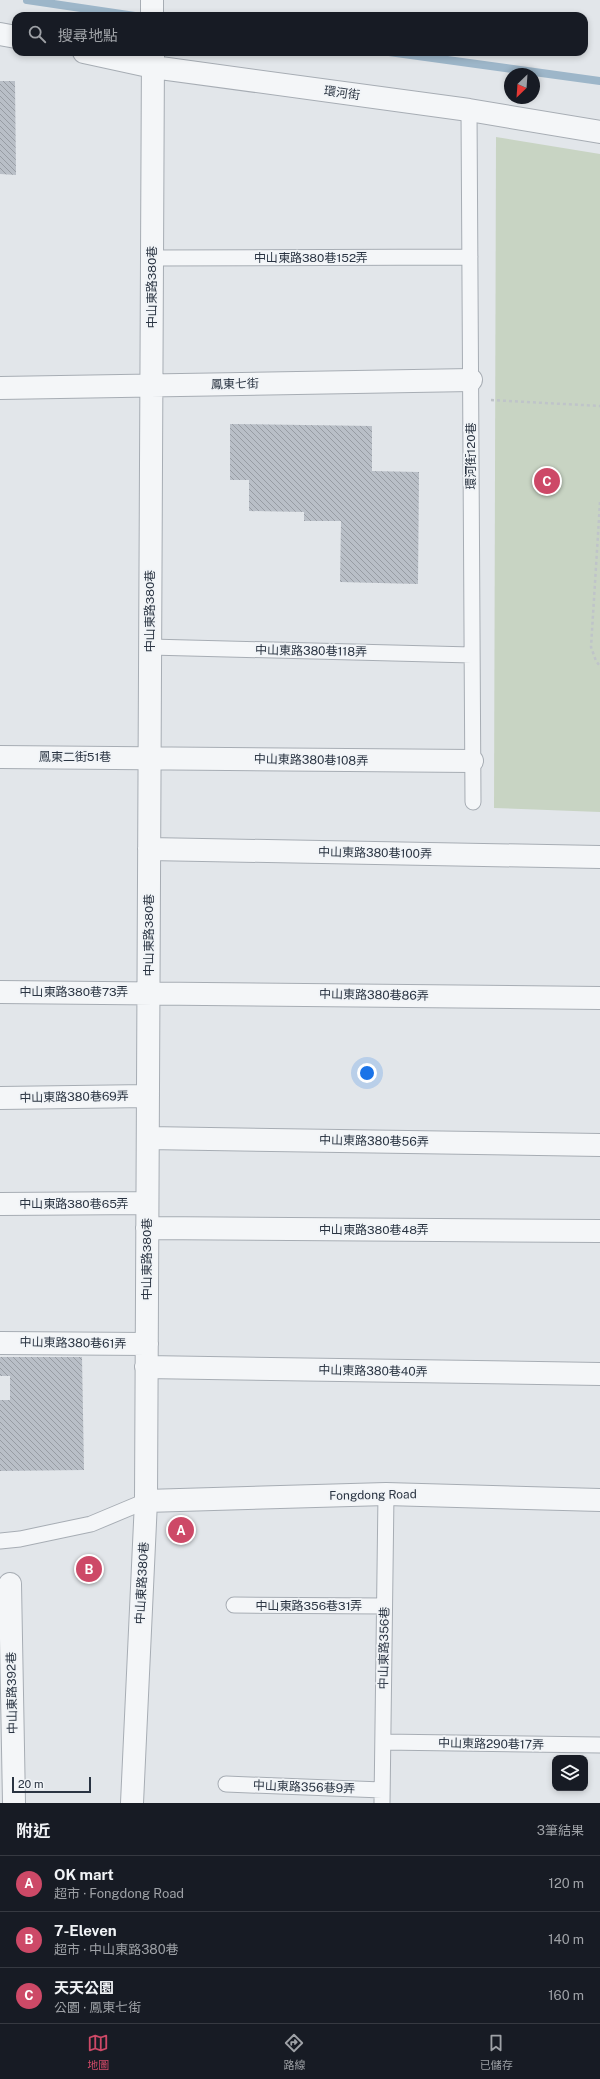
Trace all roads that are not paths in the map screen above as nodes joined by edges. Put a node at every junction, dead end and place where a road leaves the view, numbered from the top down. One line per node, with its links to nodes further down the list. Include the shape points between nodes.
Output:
1 (152, 0): 2 (street)
2 (152, 12)
3 (0, 34): 4 (street)
4 (12, 36)
5 (118, 56): 6 (street, 環河街)
6 (153, 60): 7 (street, 環河街); 10 (street, 中山東路380巷)
7 (469, 110): 8 (street, 環河街); 9 (lane, 環河街120巷)
8 (600, 132)
9 (470, 257): 10 (lane, 中山東路380巷152弄); 13 (lane, 環河街120巷)
10 (152, 258): 11 (street, 中山東路380巷)
11 (151, 385): 12 (street, 鳳東七街); 13 (street, 鳳東七街); 14 (street, 中山東路380巷)
12 (0, 388)
13 (471, 390): 15 (lane, 環河街120巷)
14 (150, 647): 15 (lane, 中山東路380巷118弄); 17 (street, 中山東路380巷)
15 (472, 655): 18 (lane, 環河街120巷)
16 (0, 757): 17 (street, 鳳東二街51巷)
17 (150, 758): 18 (street, 中山東路380巷108弄); 20 (street, 中山東路380巷)
18 (472, 761): 19 (lane, 環河街120巷)
19 (473, 802)
20 (149, 849): 21 (street, 中山東路380巷100弄); 23 (street, 中山東路380巷)
21 (600, 857)
22 (0, 992): 23 (street, 中山東路380巷73弄)
23 (148, 992): 24 (street, 中山東路380巷86弄); 25 (street, 中山東路380巷)
24 (600, 998)
25 (148, 1096): 26 (street, 中山東路380巷69弄); 27 (street, 中山東路380巷)
26 (0, 1098)
27 (148, 1138): 28 (street, 中山東路380巷56弄); 30 (street, 中山東路380巷)
28 (600, 1145)
29 (0, 1204): 30 (street, 中山東路380巷65弄)
30 (147, 1204): 31 (street, 中山東路380巷)
31 (147, 1228): 32 (street, 中山東路380巷48弄); 34 (street, 中山東路380巷)
32 (600, 1231)
33 (0, 1342): 34 (street, 中山東路380巷61弄)
34 (147, 1344): 35 (street, 中山東路380巷)
35 (146, 1367): 36 (street, 中山東路380巷40弄); 39 (street, 中山東路380巷)
36 (600, 1374)
37 (386, 1494): 38 (street, Fongdong Road); 39 (street, Fongdong Road); 43 (lane, 中山東路356巷)
38 (600, 1500)
39 (146, 1501): 40 (lane, via 91,1524); 49 (street, 中山東路380巷)
40 (0, 1541)
41 (10, 1584): 48 (street, 中山東路392巷)
42 (234, 1606): 43 (lane, 中山東路356巷31弄)
43 (384, 1606): 44 (lane, 中山東路356巷)
44 (383, 1742): 45 (lane, 中山東路290巷17弄); 47 (lane, 中山東路356巷)
45 (600, 1745)
46 (226, 1784): 47 (lane, 中山東路356巷9弄)
47 (382, 1796)
48 (14, 1803)
49 (132, 1803)

